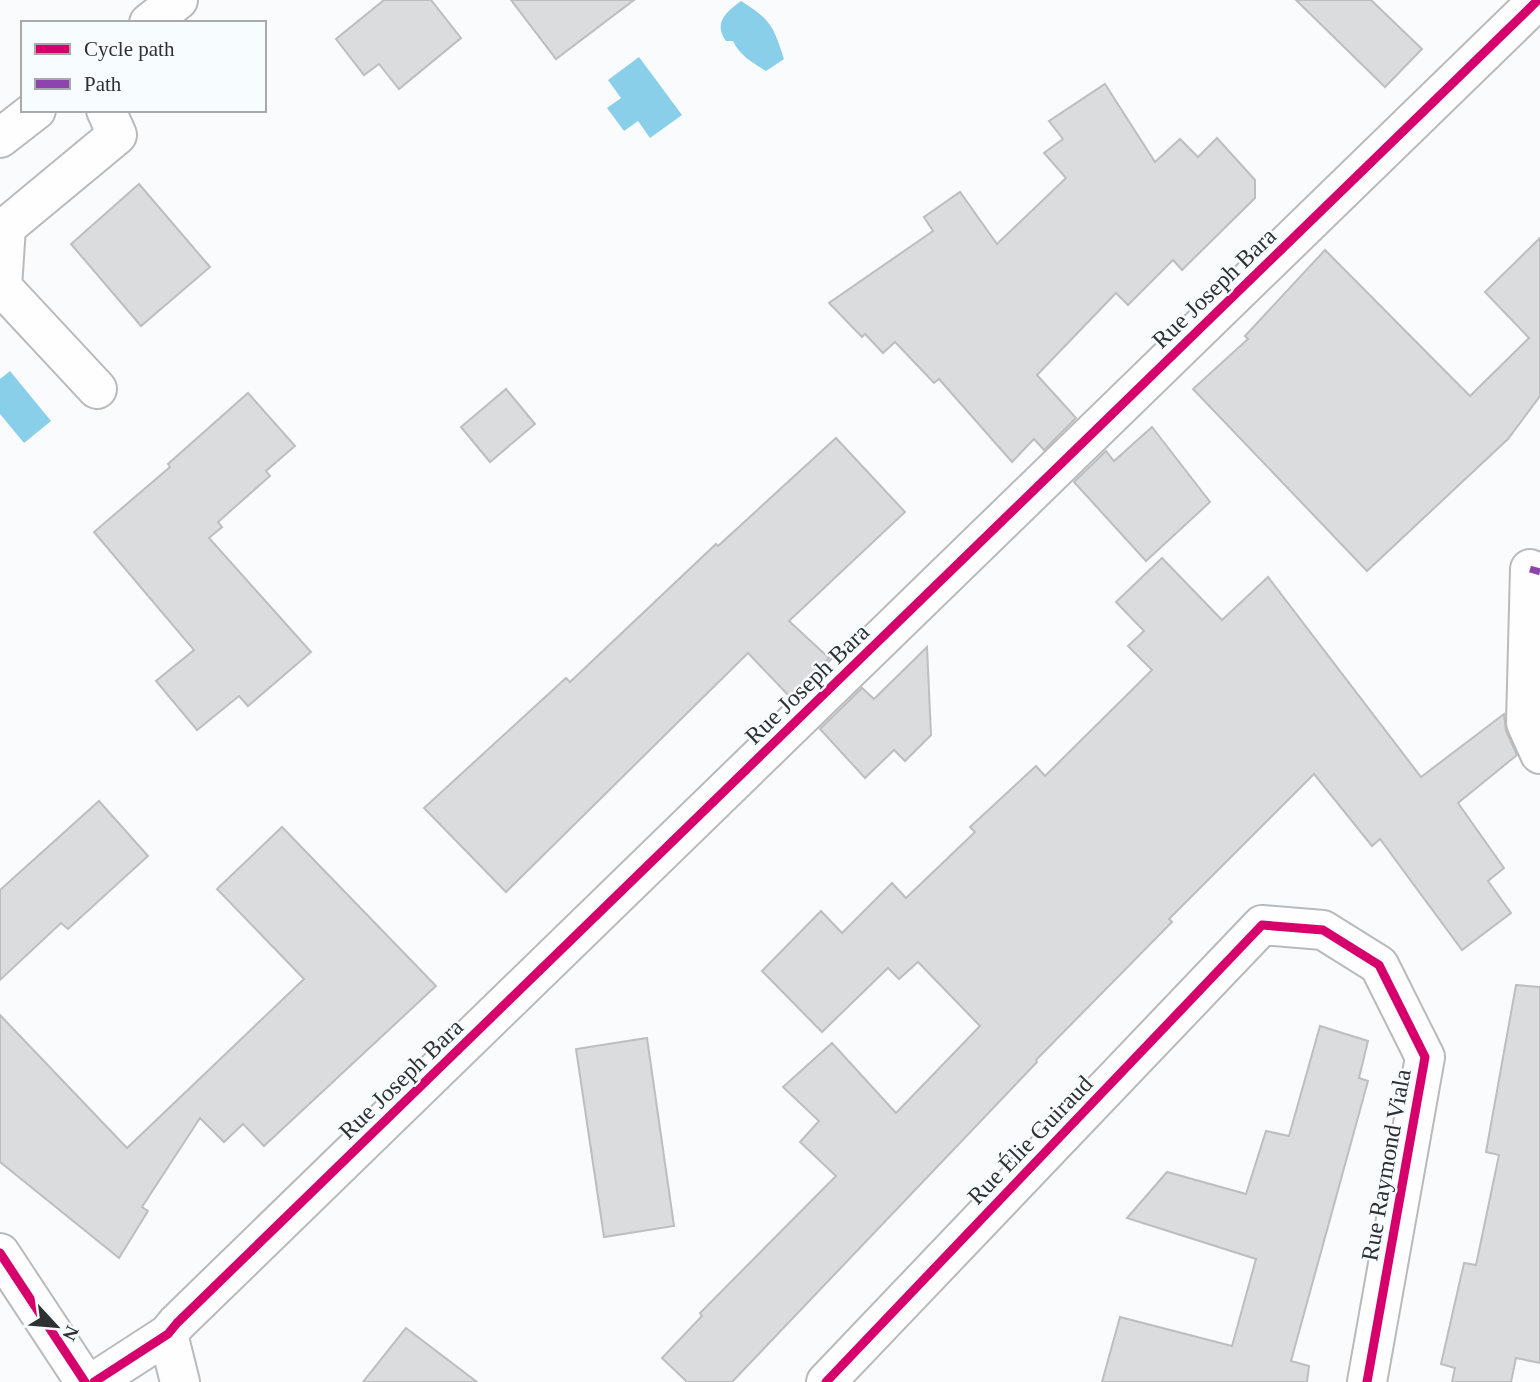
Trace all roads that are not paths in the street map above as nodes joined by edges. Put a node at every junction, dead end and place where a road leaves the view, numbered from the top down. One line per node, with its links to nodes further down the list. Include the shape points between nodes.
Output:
1 (178, 0): 3 (street)
2 (1538, 0): 12 (street, Rue Joseph Bara)
3 (152, 21)
4 (33, 112): 6 (street)
5 (107, 112): 7 (street, via 117,135 6,227 2,287)
6 (0, 138)
7 (97, 389)
8 (1537, 566): 9 (street, via 1527,723)
9 (1540, 754)
10 (1262, 925): 16 (street, Rue Élie Guiraud); 17 (street, Rue Raymond Viala, via 1323,930 1379,965 1425,1057)
11 (0, 1253): 13 (street)
12 (168, 1334): 14 (street, Rue Joseph Bara); 15 (street)
13 (85, 1382)
14 (94, 1382)
15 (180, 1382)
16 (825, 1382)
17 (1367, 1382)

